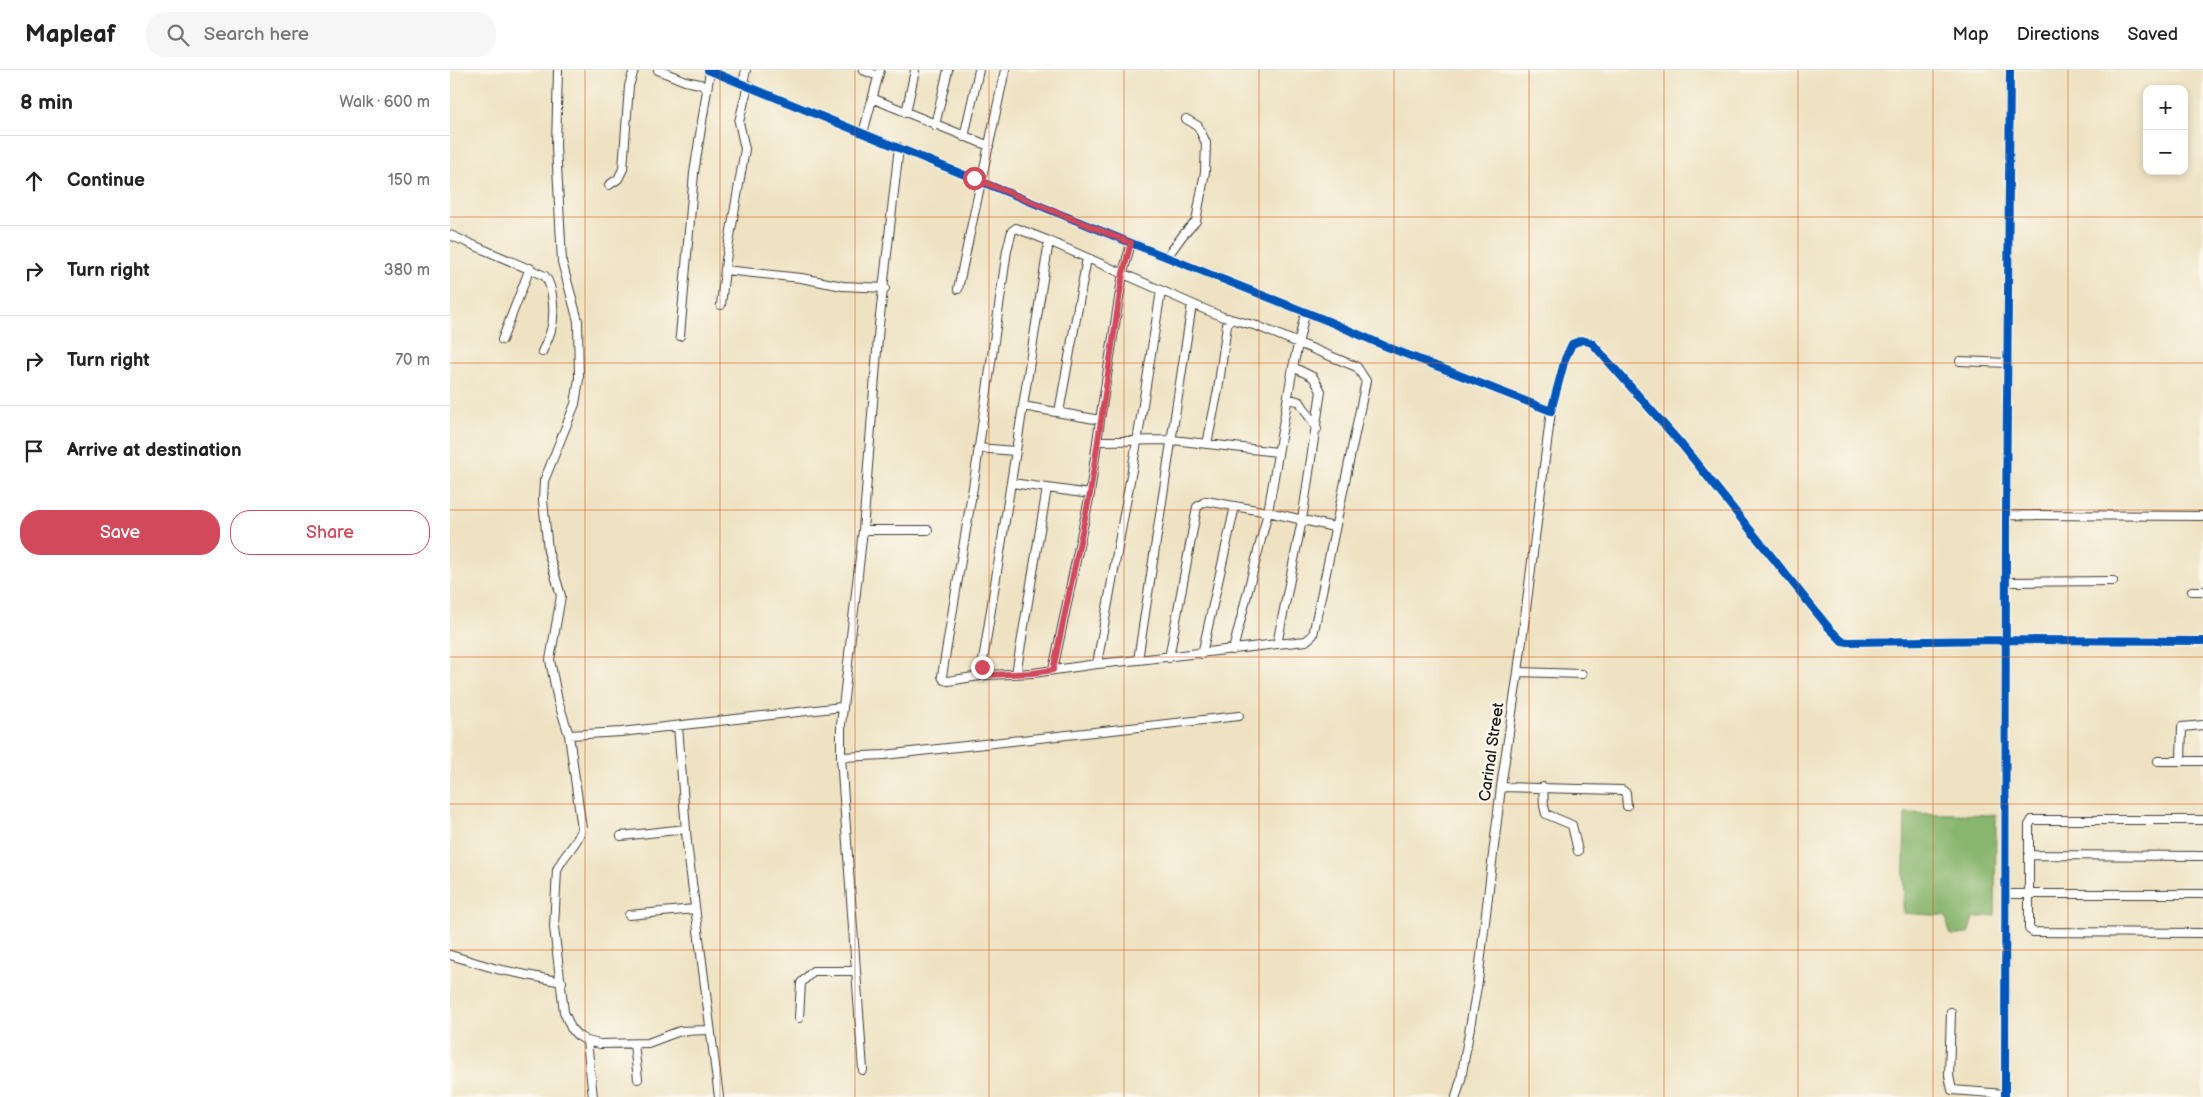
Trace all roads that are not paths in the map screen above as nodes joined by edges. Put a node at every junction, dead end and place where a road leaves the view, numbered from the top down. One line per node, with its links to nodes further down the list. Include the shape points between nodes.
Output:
1 (558, 70): 92 (street, via 556,146 562,262 578,321 579,379 575,404 544,481 543,500 548,551 562,596 550,660 558,702)
2 (634, 70): 24 (street, via 629,86 623,169)
3 (658, 70): 14 (street)
4 (709, 70): 13 (street); 14 (street)
5 (746, 70): 13 (street)
6 (863, 70): 12 (street)
7 (916, 70): 16 (street)
8 (948, 70): 18 (street)
9 (979, 70): 20 (street)
10 (1005, 70): 21 (street)
11 (2010, 70): 45 (street)
12 (879, 73): 15 (street)
13 (746, 84): 19 (street); 31 (street, via 739,122 745,149)
14 (708, 89): 40 (street, via 694,173)
15 (874, 99): 16 (street); 19 (street)
16 (906, 113): 18 (street)
17 (1186, 119): 29 (street, via 1198,126 1206,143 1205,172 1196,221)
18 (935, 125): 20 (street)
19 (863, 133): 22 (street)
20 (964, 136): 21 (street)
21 (989, 146): 23 (street)
22 (899, 147): 23 (street); 33 (street)
23 (980, 180): 27 (street); 34 (street)
24 (609, 186)
25 (450, 235): 30 (street)
26 (1048, 240): 28 (street); 48 (street); 57 (street, via 1022,228 1012,231 1006,250)
27 (1131, 243): 29 (street); 32 (street)
28 (1087, 258): 32 (street); 50 (street)
29 (1167, 258): 38 (street)
30 (530, 268): 41 (street); 43 (street, via 545,276 551,289 552,329)
31 (725, 270): 33 (street); 37 (street)
32 (1123, 273): 35 (street); 51 (street)
33 (884, 288): 69 (street)
34 (958, 289)
35 (1161, 291): 36 (street); 55 (street)
36 (1192, 304): 39 (street); 53 (street)
37 (721, 305)
38 (1305, 313): 42 (street); 49 (street)
39 (1228, 318): 42 (street); 56 (street)
40 (680, 336)
41 (502, 340)
42 (1298, 342): 46 (street); 68 (street, via 1357,367 1366,381)
43 (542, 352)
44 (1960, 361): 45 (street)
45 (2008, 363): 65 (street)
46 (1293, 366): 47 (street); 52 (street, via 1308,373 1319,385)
47 (1288, 398): 52 (street, via 1300,402); 59 (street)
48 (1023, 406): 50 (street); 58 (street)
49 (1551, 411): 75 (street, Carinal Street, via 1572,344 1582,340 1592,343 1682,445 1842,641); 84 (street, Carinal Street)
50 (1060, 412): 51 (street)
51 (1100, 420): 54 (street)
52 (1317, 429): 67 (street)
53 (1173, 440): 55 (street); 56 (street); 81 (street)
54 (1098, 441): 55 (street); 62 (street)
55 (1137, 442): 82 (street)
56 (1207, 444): 59 (street)
57 (978, 448): 58 (street); 87 (street, via 942,676 948,681)
58 (1015, 451): 60 (street)
59 (1277, 452): 64 (street)
60 (1012, 483): 61 (street); 87 (street, via 982,667)
61 (1047, 488): 62 (street); 85 (street)
62 (1090, 494): 83 (street)
63 (1235, 506): 64 (street); 79 (street); 80 (street, via 1206,501 1197,507)
64 (1268, 512): 67 (street); 78 (street)
65 (2006, 515): 66 (street); 72 (street)
66 (2203, 516)
67 (1302, 520): 68 (street); 77 (street)
68 (1334, 527): 77 (street, via 1313,635 1306,641)
69 (863, 530): 70 (street); 88 (street)
70 (928, 530)
71 (2113, 581): 72 (street)
72 (2008, 582): 75 (street)
73 (2192, 591): 74 (street)
74 (2203, 591)
75 (2006, 640): 76 (street); 122 (street)
76 (2203, 641)
77 (1278, 644): 78 (street)
78 (1233, 650): 79 (street)
79 (1202, 654): 80 (street)
80 (1169, 658): 81 (street)
81 (1138, 660): 82 (street)
82 (1097, 664): 83 (street)
83 (1053, 670): 85 (street)
84 (1518, 672): 86 (street); 97 (street, Carinal Street)
85 (1016, 674): 87 (street)
86 (1582, 674)
87 (986, 675)
88 (842, 707): 91 (street); 93 (street)
89 (1238, 716): 93 (street)
90 (2203, 725): 95 (street, via 2182,727)
91 (678, 726): 92 (street); 101 (street)
92 (569, 735): 114 (street, via 582,829 579,839 557,870 554,927)
93 (841, 757): 113 (street)
94 (2158, 761): 95 (street)
95 (2181, 761): 96 (street)
96 (2203, 761)
97 (1501, 786): 98 (street); 125 (street, Carinal Street, via 1478,981)
98 (1543, 787): 99 (street, via 1622,790 1626,793); 103 (street, via 1546,814 1572,825)
99 (1627, 806)
100 (2203, 820): 104 (street, via 2032,820 2029,825)
101 (686, 829): 102 (street); 109 (street)
102 (621, 836)
103 (1578, 851)
104 (2029, 855): 105 (street); 106 (street)
105 (2203, 856)
106 (2028, 893): 107 (street); 108 (street); 111 (street, via 2029,929 2033,932)
107 (2012, 894)
108 (2203, 894)
109 (695, 909): 110 (street); 117 (street)
110 (629, 915)
111 (2203, 933)
112 (450, 955): 114 (street, via 497,970)
113 (856, 971): 116 (street, via 813,971 801,983); 120 (street)
114 (562, 982): 118 (street, via 567,1022 577,1035)
115 (1951, 1012): 122 (street, via 1949,1076 1952,1090)
116 (799, 1018)
117 (709, 1030): 119 (street, via 680,1031 648,1043); 124 (street)
118 (587, 1041): 119 (street); 123 (street)
119 (634, 1044): 121 (street)
120 (863, 1070)
121 (638, 1079)
122 (2005, 1096)
123 (593, 1097)
124 (719, 1097)
125 (1456, 1097)

